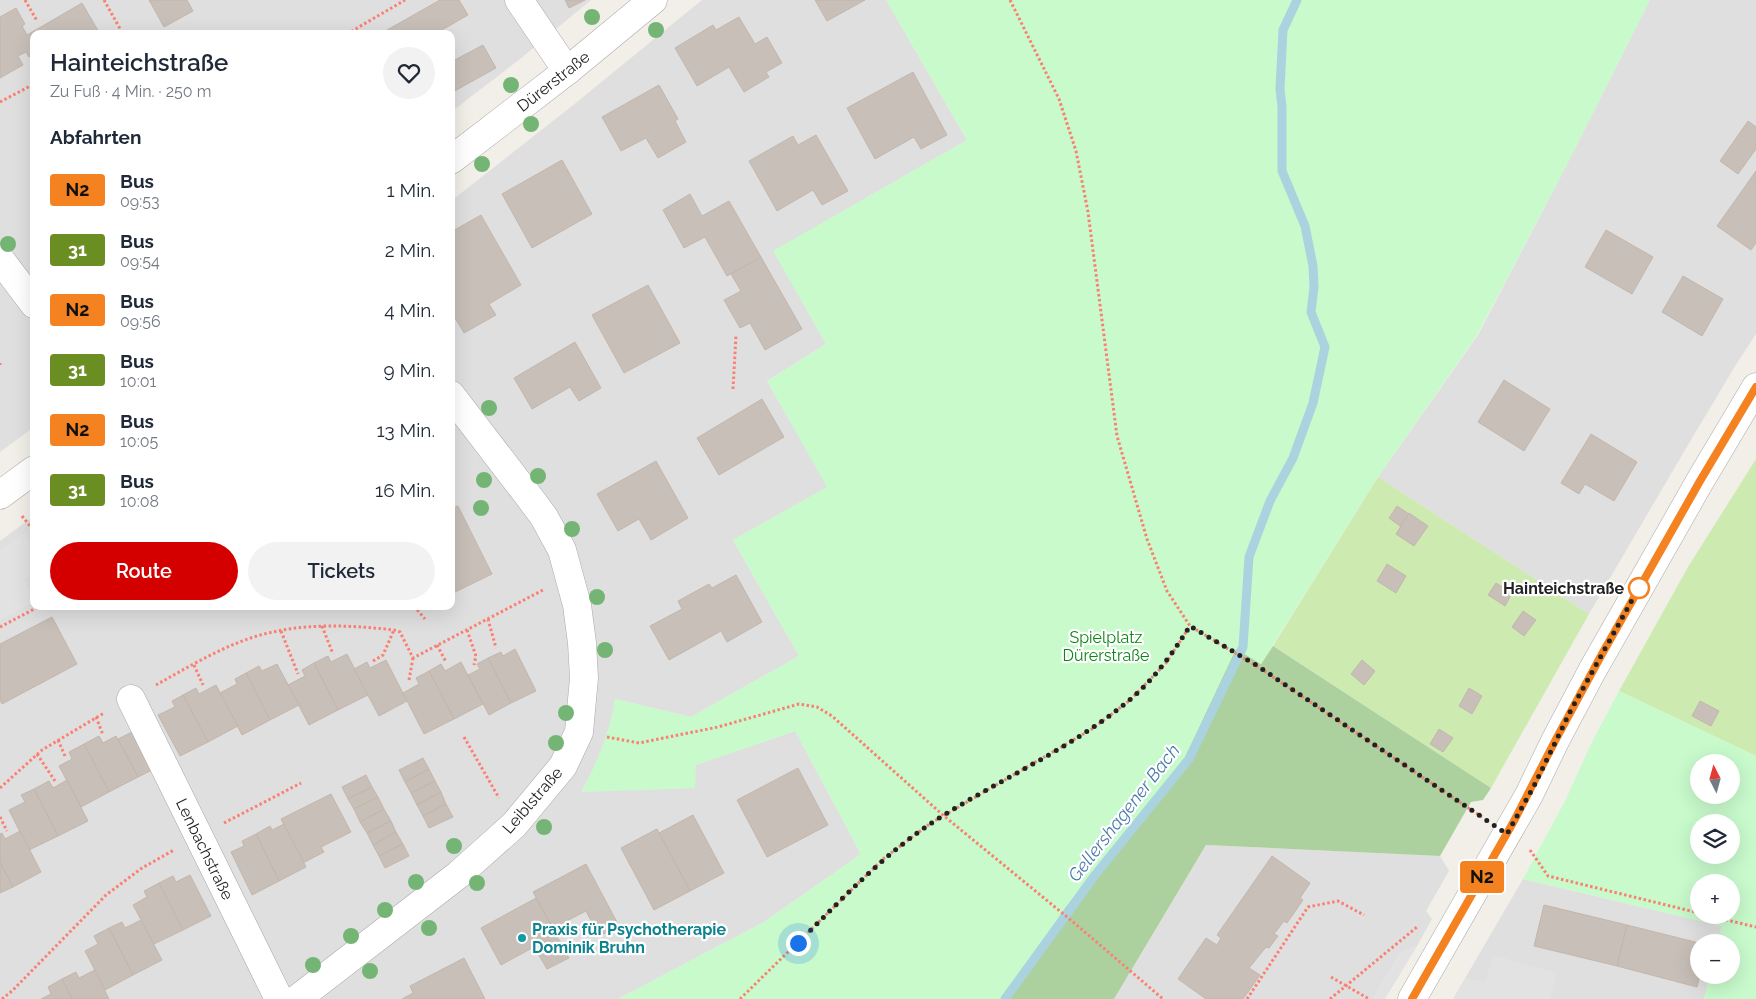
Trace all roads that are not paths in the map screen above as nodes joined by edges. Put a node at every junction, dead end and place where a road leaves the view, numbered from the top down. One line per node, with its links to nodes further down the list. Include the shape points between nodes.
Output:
1 (519, 0): 3 (street)
2 (653, 0): 3 (street, Dürerstraße)
3 (567, 71): 4 (street, Dürerstraße)
4 (455, 157)
5 (0, 259): 6 (street)
6 (30, 299)
7 (1756, 387): 14 (street, via 1592,671 1507,834)
8 (455, 400): 13 (street, Leiblstraße, via 544,517 562,550 577,605 582,652 584,678 579,732 563,766 514,825 458,875)
9 (30, 473): 10 (street)
10 (0, 495)
11 (131, 699): 12 (street, Lenbachstraße)
12 (279, 999)
13 (297, 999)
14 (1412, 999)

